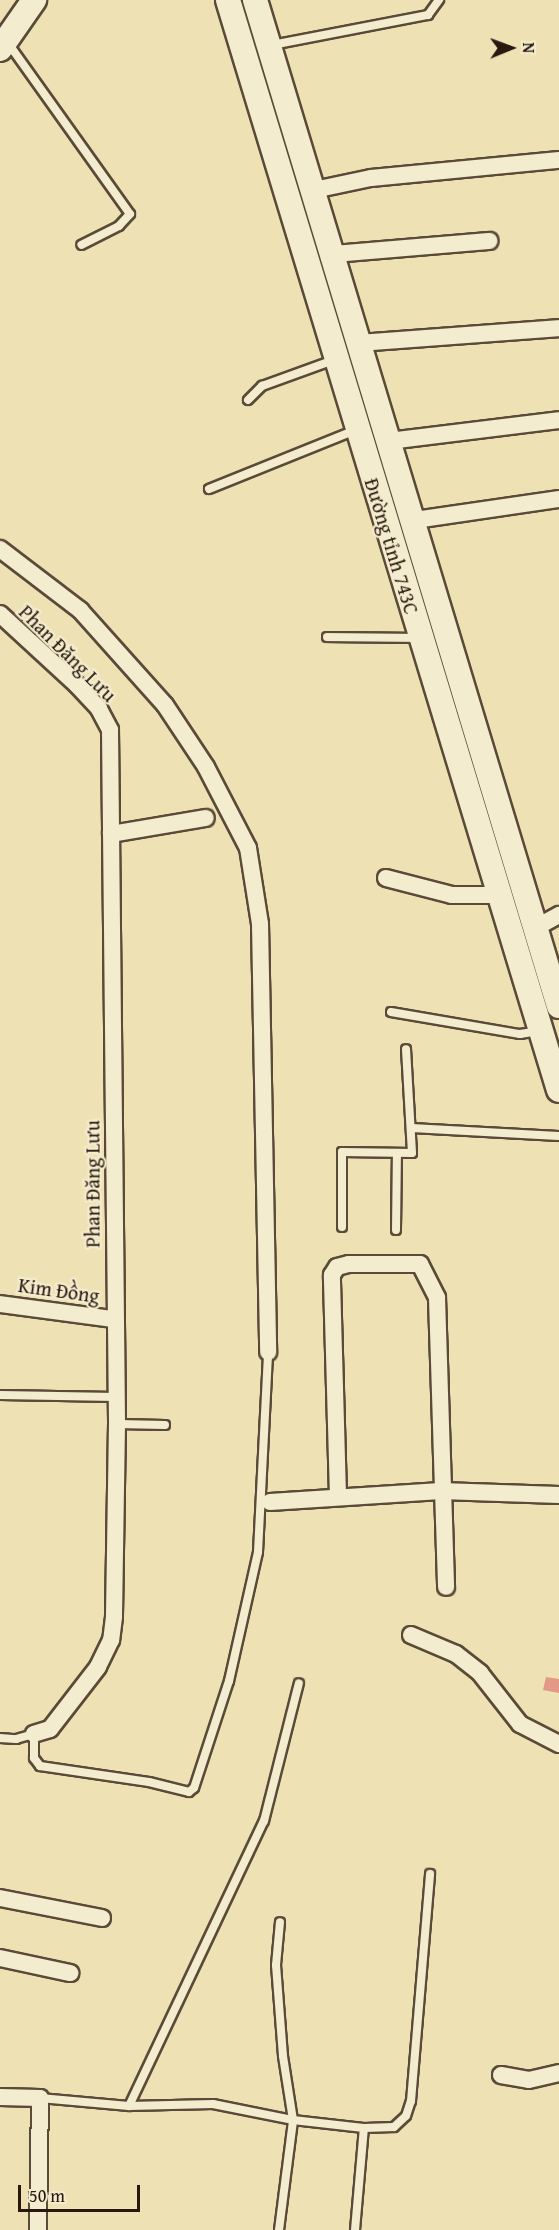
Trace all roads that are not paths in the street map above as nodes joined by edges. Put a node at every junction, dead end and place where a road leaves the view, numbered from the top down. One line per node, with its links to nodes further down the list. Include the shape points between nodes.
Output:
1 (34, 0): 5 (main road)
2 (228, 0): 14 (main road, Đường tỉnh 743C)
3 (255, 0): 6 (main road, Đường tỉnh 743C)
4 (439, 0): 6 (lane, via 428,15)
5 (3, 44): 10 (lane, via 130,214 119,226)
6 (269, 46): 8 (main road, Đường tỉnh 743C)
7 (559, 160): 8 (street, via 370,178)
8 (314, 190): 11 (main road, Đường tỉnh 743C)
9 (489, 241): 11 (street)
10 (81, 246)
11 (333, 254): 13 (main road, Đường tỉnh 743C)
12 (559, 328): 13 (street)
13 (360, 343): 18 (main road, Đường tỉnh 743C)
14 (335, 360): 15 (lane, via 262,386); 17 (main road, Đường tỉnh 743C)
15 (248, 400)
16 (559, 420): 18 (street)
17 (356, 430): 19 (lane); 25 (main road, Đường tỉnh 743C)
18 (389, 441): 21 (main road, Đường tỉnh 743C)
19 (209, 489)
20 (559, 499): 21 (street)
21 (415, 520): 31 (main road, Đường tỉnh 743C)
22 (0, 549): 44 (street, via 80,610 165,705 206,767 248,848 260,924)
23 (0, 614): 27 (street, Phan Đăng Lưu, via 99,709 110,730)
24 (327, 637): 25 (lane)
25 (420, 638): 29 (main road, Đường tỉnh 743C)
26 (206, 818): 27 (street)
27 (111, 834): 43 (street, Phan Đăng Lưu)
28 (387, 878): 29 (street, via 452,895)
29 (499, 895): 34 (main road, Đường tỉnh 743C)
30 (559, 915): 31 (street)
31 (537, 927): 32 (main road, Đường tỉnh 743C)
32 (559, 1006)
33 (392, 1012): 34 (lane, via 520,1034)
34 (541, 1030): 36 (main road, Đường tỉnh 743C)
35 (406, 1049): 37 (lane)
36 (559, 1090)
37 (411, 1128): 38 (lane); 39 (lane, via 412,1153)
38 (559, 1136)
39 (397, 1153): 40 (lane, via 342,1152); 41 (lane)
40 (342, 1227)
41 (396, 1230)
42 (0, 1304): 43 (street, Kim Đồng)
43 (113, 1319): 46 (street, Phan Đăng Lưu)
44 (268, 1352): 56 (lane, via 258,1552 229,1681 194,1788 189,1792 37,1766)
45 (0, 1395): 46 (lane)
46 (116, 1397): 47 (street, Phan Đăng Lưu)
47 (117, 1424): 48 (lane); 56 (street, Phan Đăng Lưu, via 111,1640 98,1666 50,1729)
48 (165, 1425)
49 (441, 1491): 50 (street); 51 (street); 51 (street, via 437,1298 420,1264 348,1264 337,1267 332,1275); 53 (street)
50 (559, 1495)
51 (338, 1496): 52 (street)
52 (270, 1502)
53 (446, 1587)
54 (411, 1635): 58 (street, via 456,1654 480,1673 520,1724)
55 (298, 1683): 69 (lane, via 264,1821)
56 (34, 1734): 57 (lane, Phan Đăng Lưu)
57 (0, 1738)
58 (559, 1744)
59 (430, 1874): 71 (lane, via 411,2102 406,2116 394,2127)
60 (0, 1898): 61 (street)
61 (102, 1918)
62 (280, 1922): 70 (lane, via 277,1976)
63 (0, 1958): 64 (street)
64 (70, 1973)
65 (559, 2073): 66 (street, via 529,2080)
66 (501, 2074)
67 (0, 2097): 68 (street)
68 (40, 2098): 69 (lane); 72 (street)
69 (129, 2106): 70 (lane, via 213,2104)
70 (293, 2120): 71 (lane); 73 (lane)
71 (364, 2128): 74 (lane)
72 (38, 2230)
73 (279, 2230)
74 (355, 2230)

